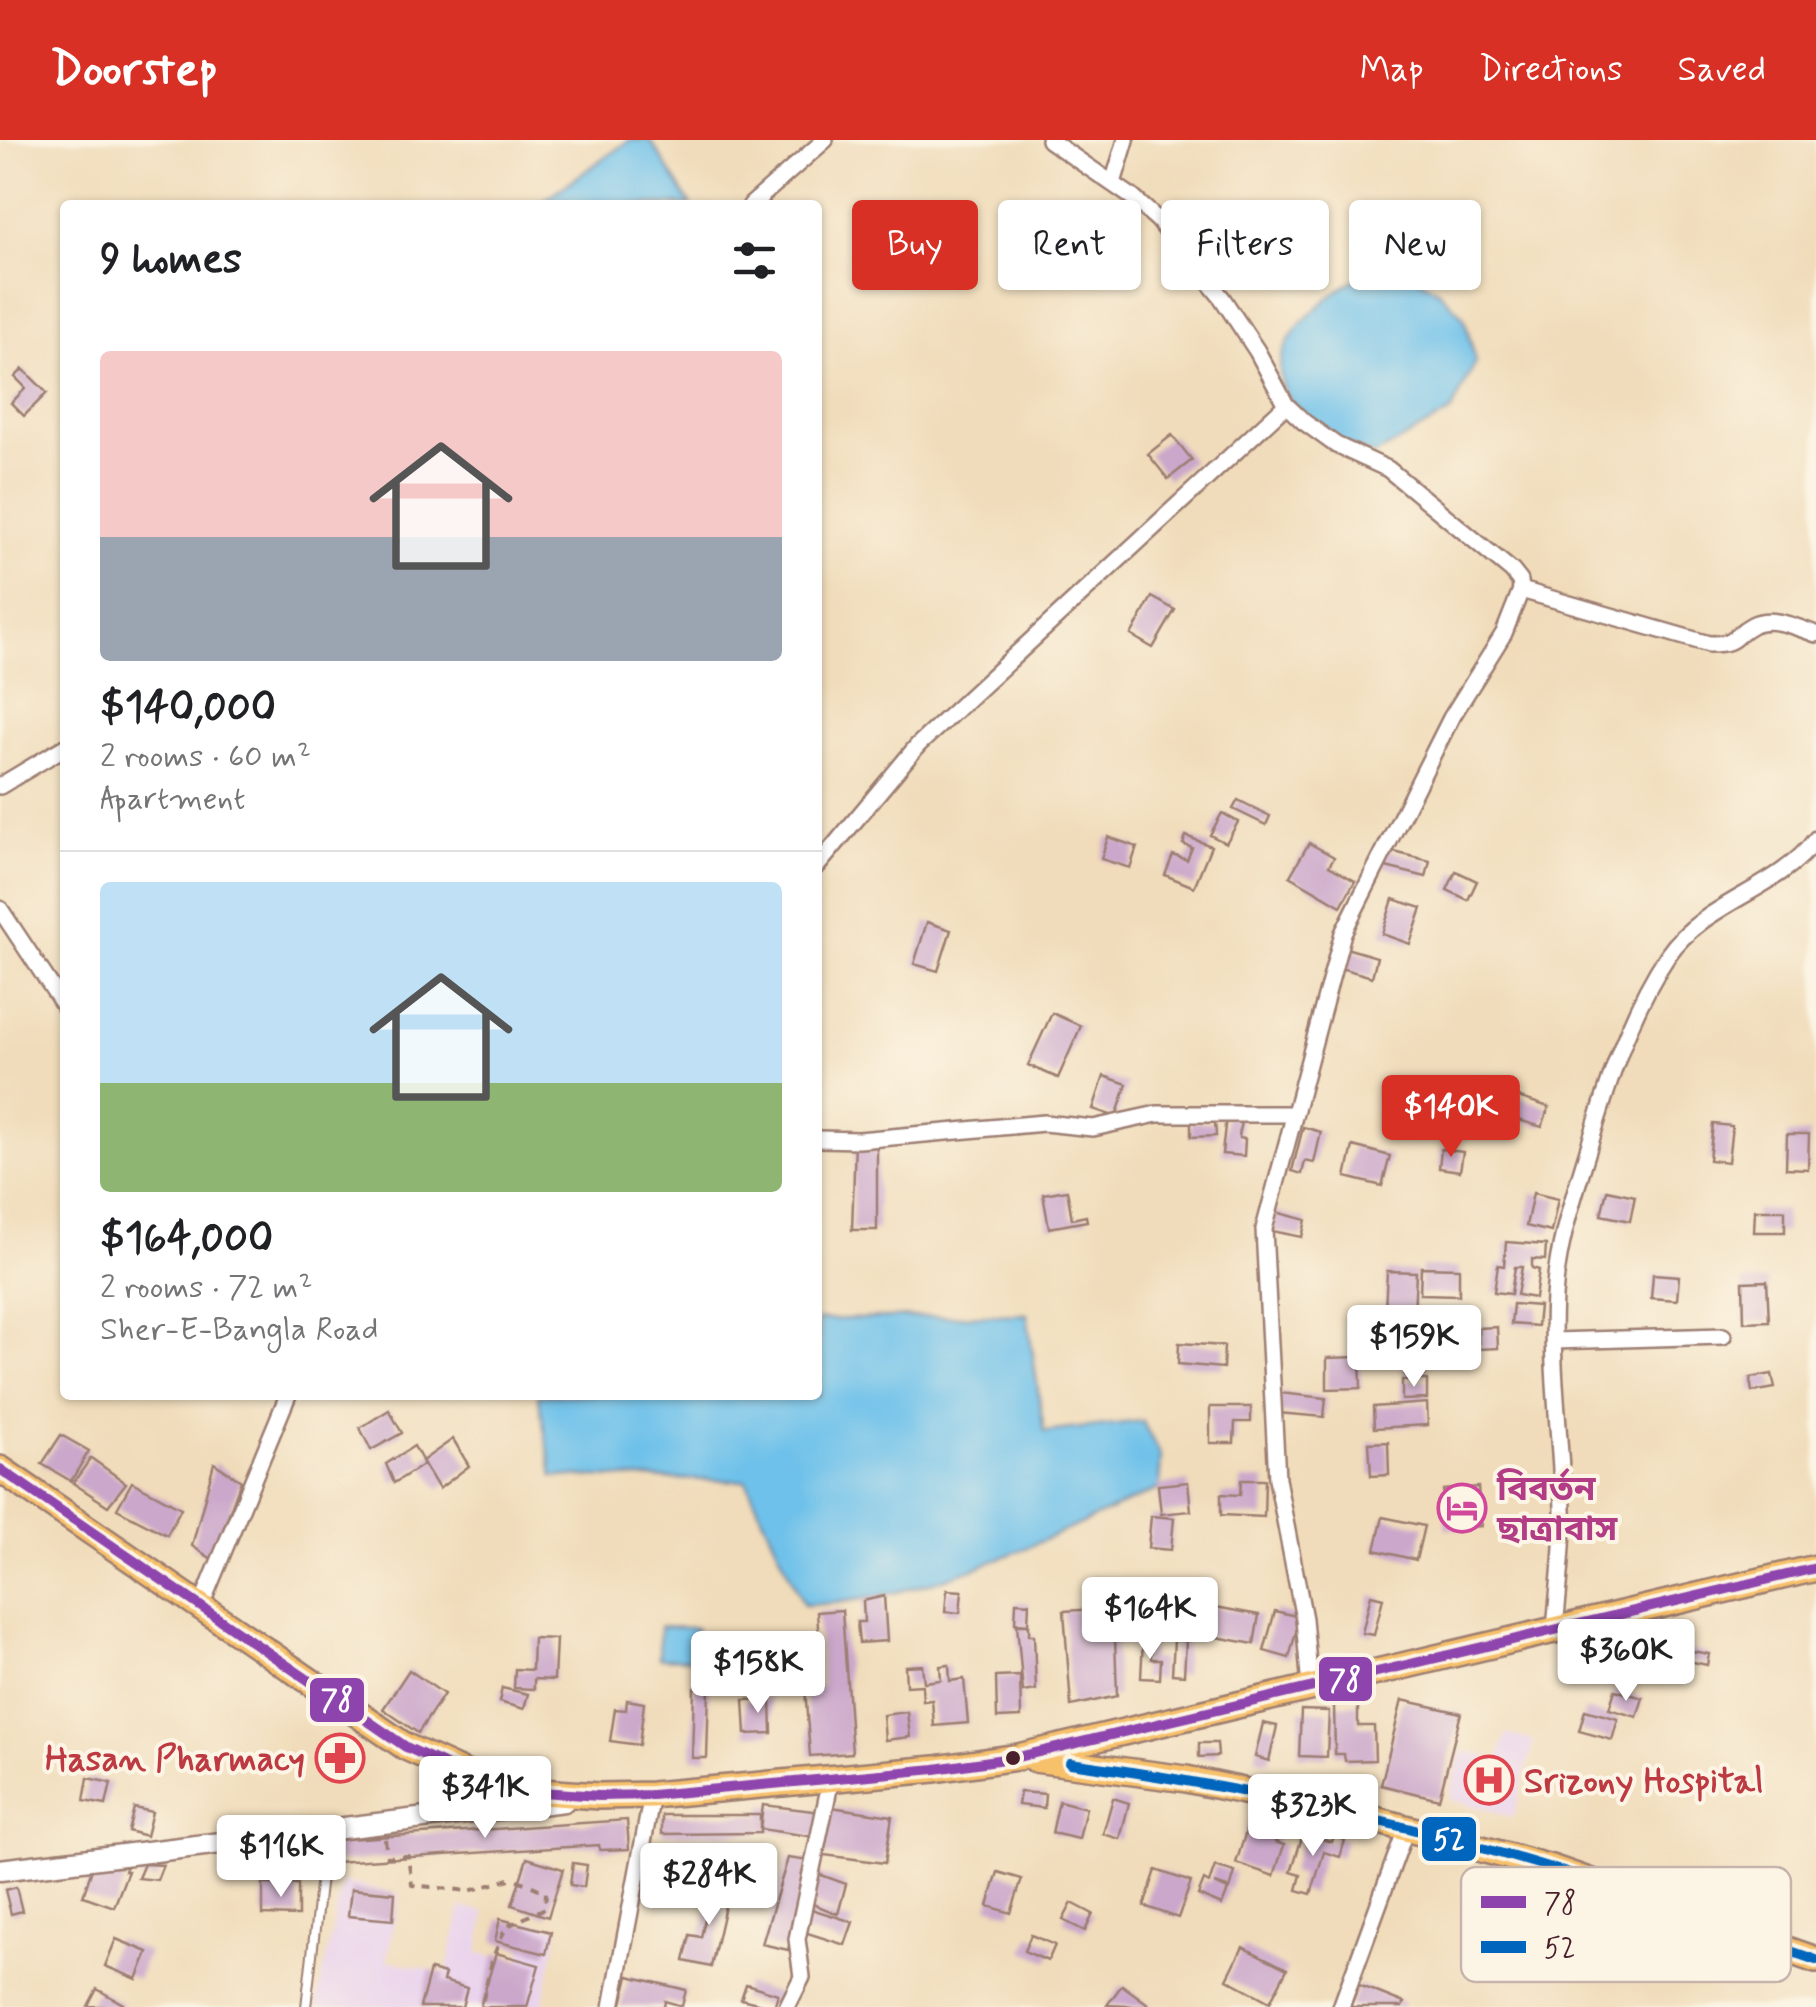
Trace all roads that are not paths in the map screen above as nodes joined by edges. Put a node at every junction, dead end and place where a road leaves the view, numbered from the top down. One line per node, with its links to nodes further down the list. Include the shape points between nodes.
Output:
1 (824, 140): 5 (street)
2 (1048, 140): 4 (street)
3 (1126, 140): 4 (street)
4 (1114, 183): 6 (street, via 1158,220 1222,298)
5 (757, 200)
6 (1286, 405): 7 (street, via 1336,445 1388,469 1512,570); 12 (street, via 918,745)
7 (1521, 590): 8 (street, via 1709,644 1734,641 1753,624 1768,621); 15 (street, via 1352,911)
8 (1816, 634)
9 (60, 750): 10 (street)
10 (0, 786)
11 (1816, 839): 18 (street, via 1794,862 1685,934 1644,1000 1611,1074 1566,1220)
12 (822, 861)
13 (0, 909): 14 (street)
14 (60, 999)
15 (1294, 1114): 16 (street, via 1157,1114 1093,1128 1044,1123); 24 (street, via 1263,1238 1277,1479)
16 (822, 1139)
17 (1723, 1336): 18 (street)
18 (1554, 1341): 23 (street, via 1564,1514)
19 (286, 1400): 22 (street)
20 (0, 1468): 22 (highway)
21 (1816, 1568): 23 (highway)
22 (200, 1608): 28 (highway, via 406,1746 472,1777)
23 (1555, 1630): 24 (highway)
24 (1310, 1687): 25 (highway)
25 (1018, 1756): 26 (highway); 29 (highway, via 1186,1778)
26 (831, 1779): 27 (highway); 37 (street, via 798,1939 802,1977)
27 (652, 1794): 28 (highway); 36 (street)
28 (599, 1796): 30 (street)
29 (1406, 1828): 31 (highway); 38 (street)
30 (326, 1832): 32 (street); 35 (lane)
31 (1547, 1867)
32 (0, 1870)
33 (1791, 1951): 34 (highway)
34 (1816, 1960)
35 (306, 2007)
36 (612, 2007)
37 (787, 2007)
38 (1341, 2007)

